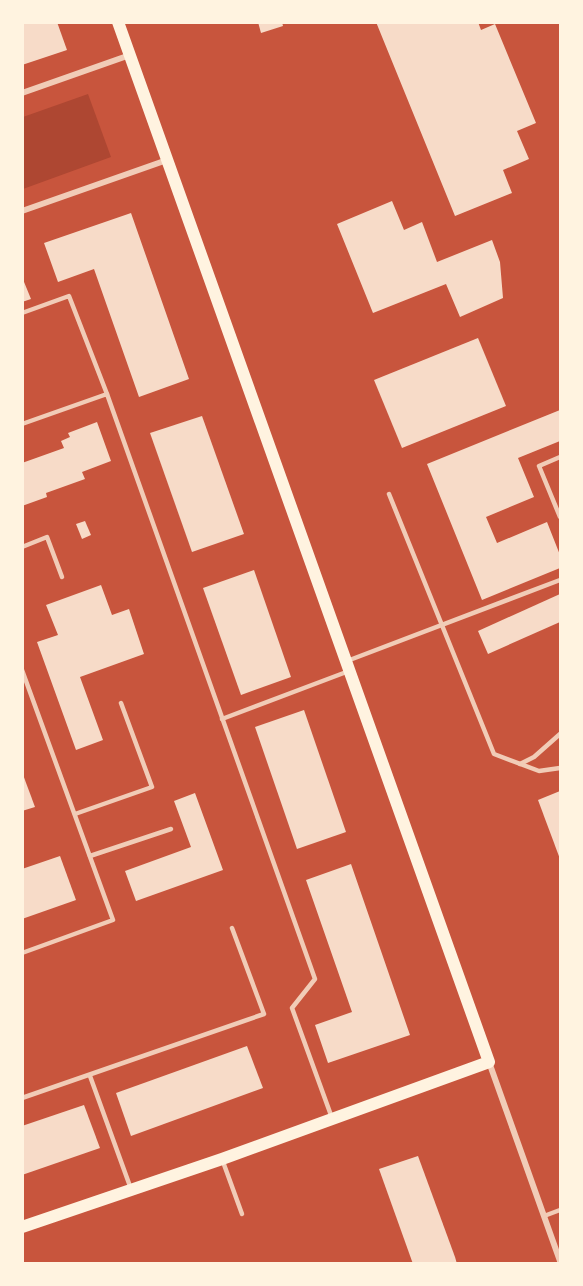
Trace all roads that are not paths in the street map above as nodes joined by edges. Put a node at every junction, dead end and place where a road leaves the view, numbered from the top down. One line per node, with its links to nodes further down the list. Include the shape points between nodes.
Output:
1 (118, 22): 2 (main road)
2 (130, 55): 3 (street); 4 (main road)
3 (22, 93)
4 (167, 160): 5 (street); 16 (main road)
5 (22, 211)
6 (22, 313): 7 (lane, via 69,296)
7 (106, 394): 8 (lane); 19 (lane)
8 (22, 424)
9 (561, 457): 11 (lane, via 539,466)
10 (389, 494): 15 (lane)
11 (561, 517)
12 (22, 547): 13 (lane, via 47,537)
13 (62, 577)
14 (561, 580): 15 (lane)
15 (442, 626): 16 (lane); 21 (lane, via 494,754)
16 (348, 666): 19 (lane); 28 (main road)
17 (22, 670): 23 (lane)
18 (121, 703): 23 (lane, via 152,787)
19 (222, 718): 31 (lane, via 315,979 292,1008)
20 (561, 734): 21 (lane)
21 (520, 764): 22 (lane, via 539,771)
22 (561, 768)
23 (75, 814): 25 (lane)
24 (171, 829): 25 (lane)
25 (90, 856): 27 (lane, via 113,920)
26 (232, 928): 29 (lane, via 264,1014)
27 (22, 953)
28 (489, 1062): 31 (main road); 36 (street)
29 (90, 1076): 30 (lane); 33 (lane)
30 (22, 1098)
31 (332, 1119): 32 (main road)
32 (222, 1159): 33 (main road); 35 (lane)
33 (131, 1190): 37 (main road)
34 (561, 1210): 36 (lane)
35 (242, 1214)
36 (544, 1216): 38 (street)
37 (22, 1227)
38 (561, 1261)

